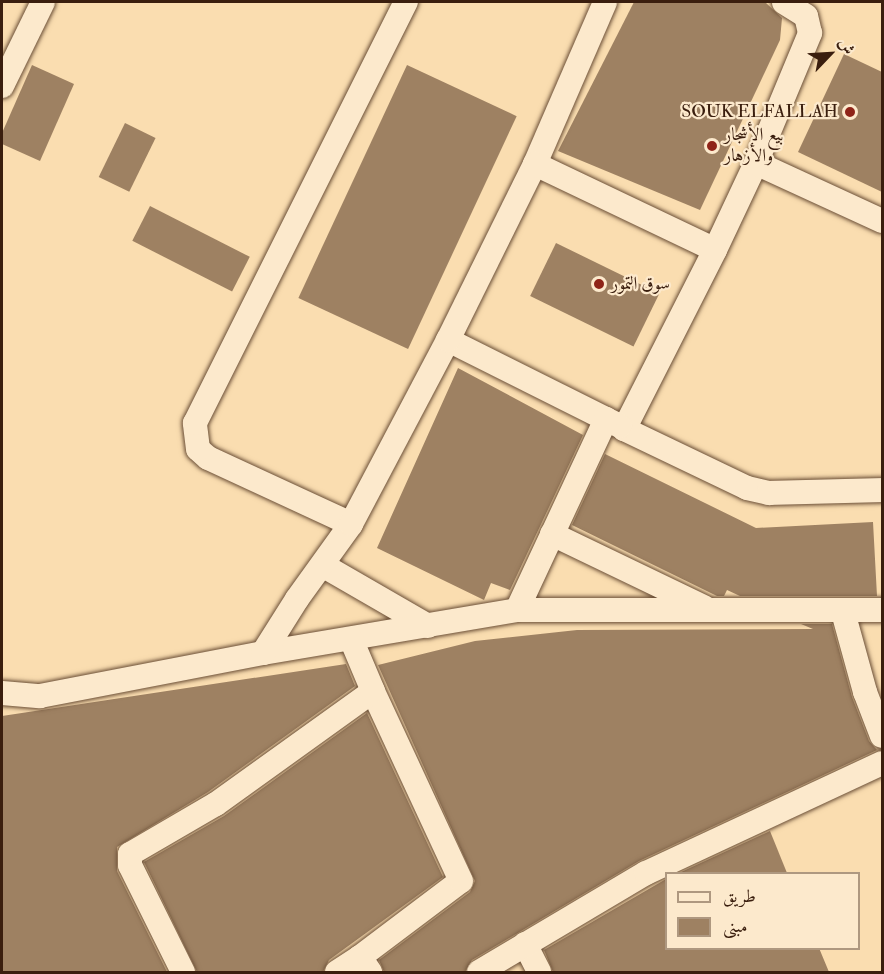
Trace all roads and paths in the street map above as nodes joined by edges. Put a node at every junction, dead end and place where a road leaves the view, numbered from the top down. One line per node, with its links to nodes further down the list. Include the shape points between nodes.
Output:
1 (43, 2): 5 (street)
2 (406, 2): 13 (street, via 195,423 198,449 208,458)
3 (606, 2): 7 (street)
4 (784, 2): 6 (street, via 806,16 810,33)
5 (2, 86)
6 (756, 163): 8 (street); 9 (street)
7 (535, 164): 9 (street); 10 (street)
8 (882, 220)
9 (715, 250): 11 (street)
10 (448, 340): 11 (street); 13 (street)
11 (615, 424): 12 (street, via 747,488 769,493); 14 (street)
12 (882, 490)
13 (351, 524): 15 (street)
14 (552, 534): 16 (street); 18 (street)
15 (324, 566): 20 (street); 22 (street, via 297,599)
16 (517, 610): 18 (street); 20 (street)
17 (882, 610): 19 (street)
18 (712, 611): 19 (street)
19 (843, 612): 25 (street, via 865,692)
20 (428, 626): 21 (street)
21 (351, 639): 22 (street); 23 (street)
22 (263, 653): 24 (street, via 40,696)
23 (373, 691): 28 (street, via 461,881); 29 (street, via 216,804 130,854 130,865)
24 (2, 693)
25 (882, 736)
26 (882, 763): 27 (street, via 646,873)
27 (525, 944): 31 (street); 32 (street)
28 (365, 965): 30 (street)
29 (183, 972)
30 (336, 972)
31 (479, 972)
32 (539, 972)

